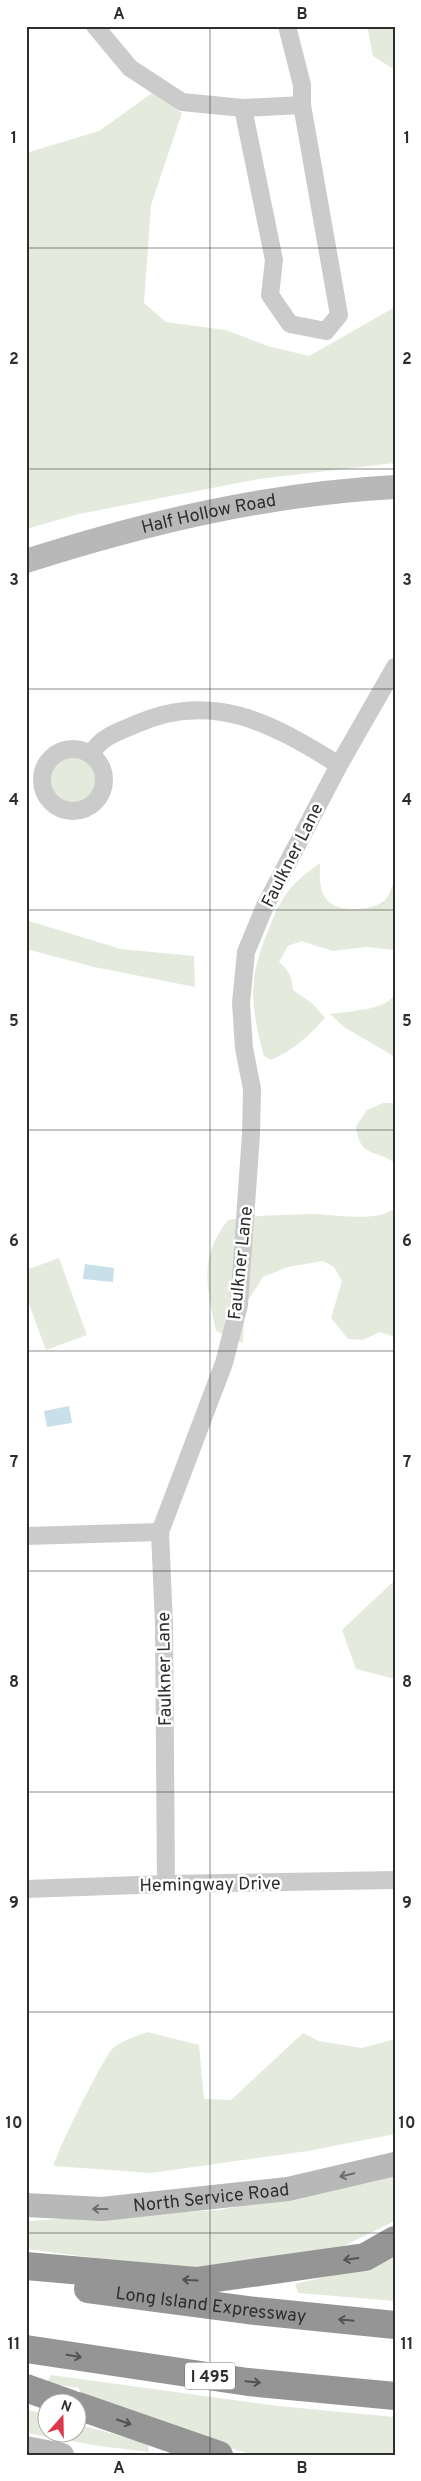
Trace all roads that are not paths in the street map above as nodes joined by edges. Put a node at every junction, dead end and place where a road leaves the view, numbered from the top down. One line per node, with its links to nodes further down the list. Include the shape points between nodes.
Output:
1 (95, 26): 4 (street, via 130,68 182,102)
2 (287, 26): 3 (street, via 302,85)
3 (302, 105): 4 (street); 4 (street, via 339,315 326,331 290,324 270,295 274,260)
4 (243, 108)
5 (395, 487): 6 (main road, Half Hollow Road, via 345,490 222,507 134,528)
6 (26, 561)
7 (395, 667): 9 (street, Faulkner Lane)
8 (91, 754): 9 (street, via 105,738 149,718 192,709 233,713 268,724)
9 (339, 765): 10 (street, Faulkner Lane, via 265,906 246,952 241,1003 244,1048 252,1089 251,1134 238,1305 224,1363)
10 (160, 1532): 11 (street); 13 (street, Faulkner Lane)
11 (26, 1536)
12 (395, 1880): 13 (street, Hemingway Drive)
13 (166, 1884): 14 (street, Hemingway Drive)
14 (26, 1889)
15 (395, 2164): 16 (main road, North Service Road, one-way to 16, via 278,2190 102,2209)
16 (26, 2205)
17 (395, 2240): 18 (highway, one-way to 18, via 365,2257 196,2281)
18 (26, 2266)
19 (26, 2281): 20 (highway, Long Island Expressway, one-way to 19, via 256,2311)
20 (395, 2325)
21 (26, 2348): 24 (highway, I 495, one-way to 24, via 248,2382)
22 (26, 2388): 23 (highway)
23 (43, 2394)
24 (395, 2396)
25 (88, 2409): 28 (highway, one-way to 28)
26 (26, 2448): 27 (main road)
27 (62, 2455)
28 (219, 2455)

